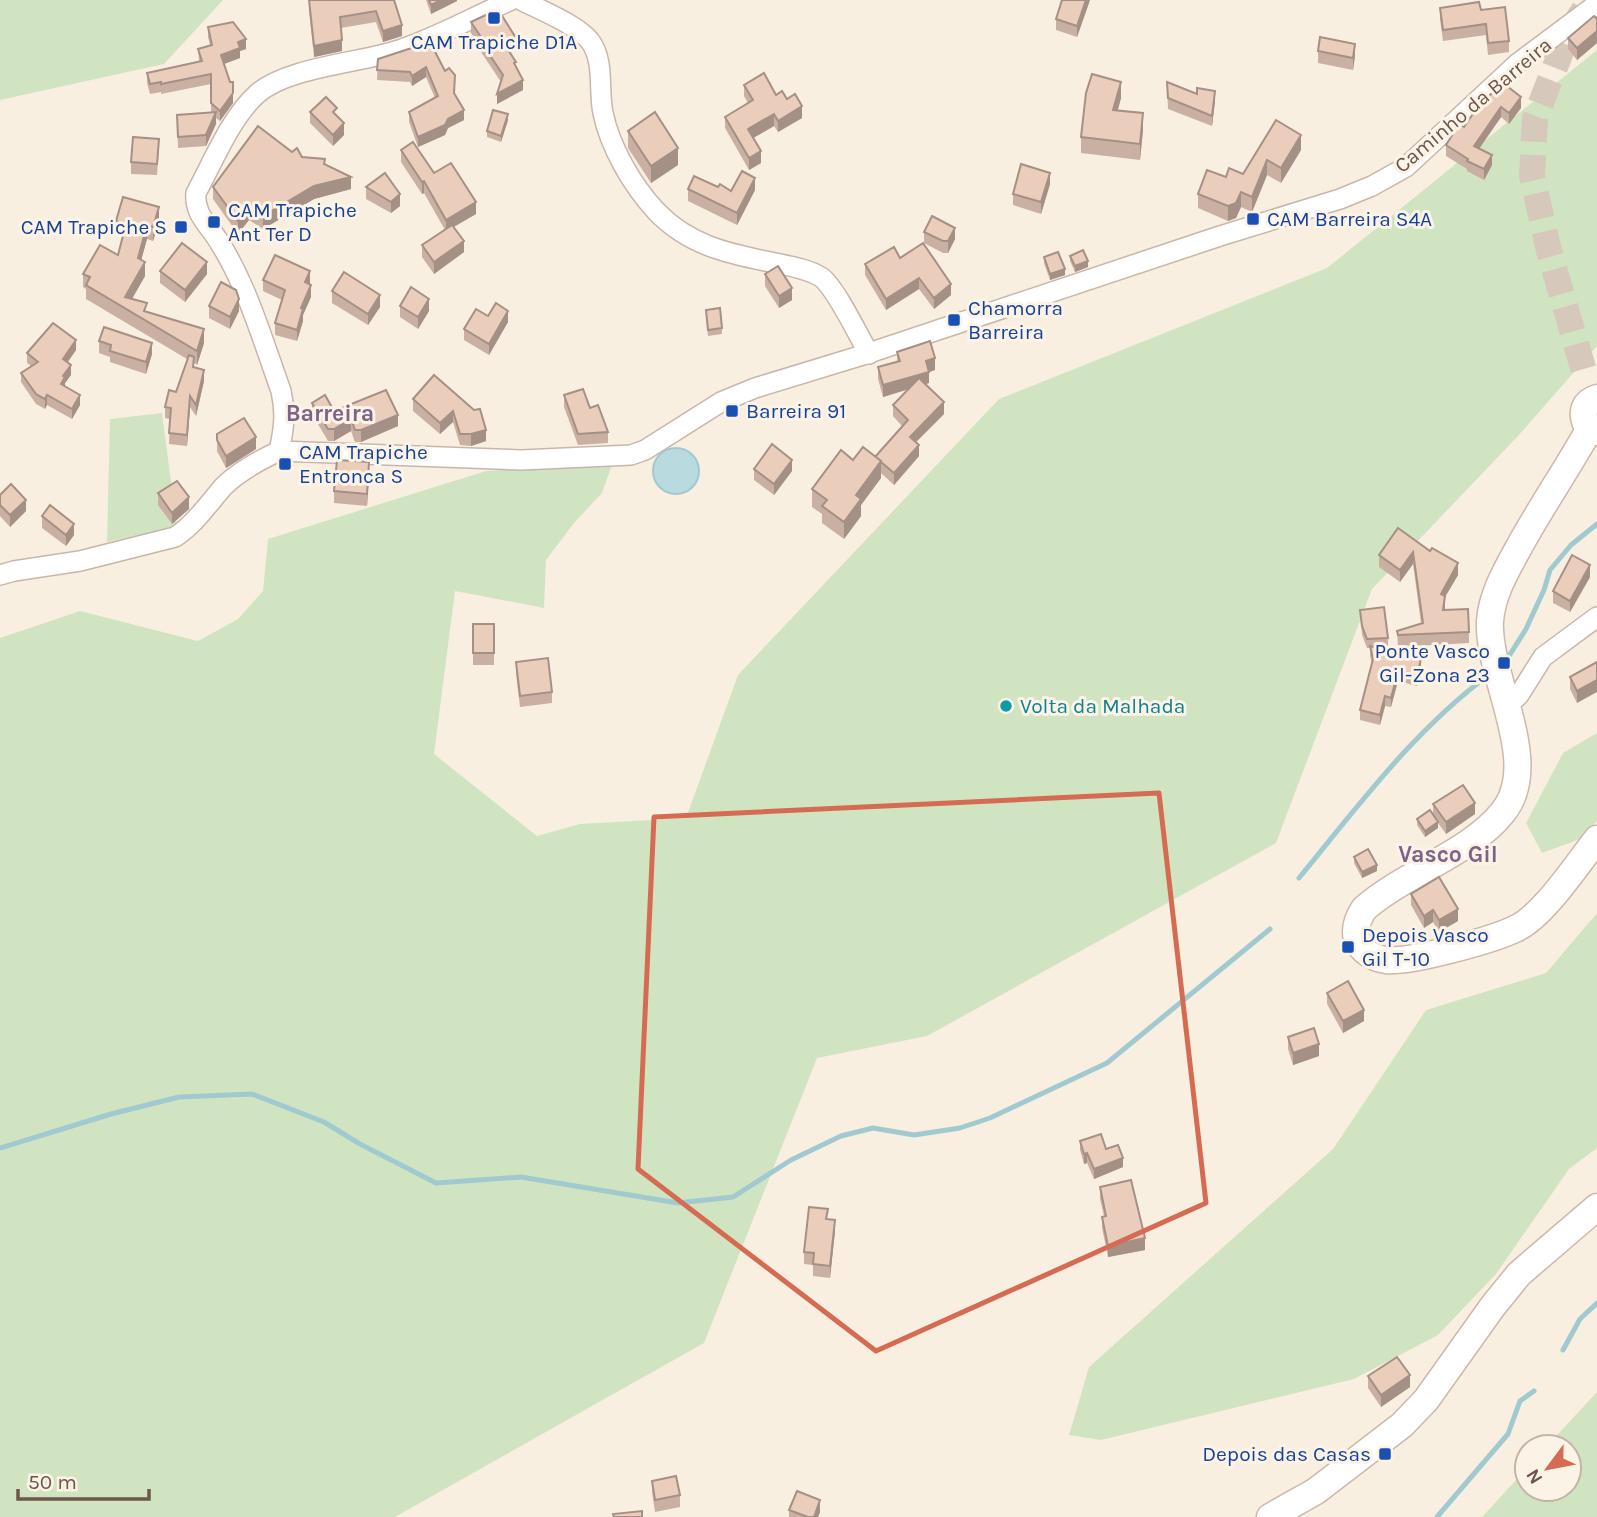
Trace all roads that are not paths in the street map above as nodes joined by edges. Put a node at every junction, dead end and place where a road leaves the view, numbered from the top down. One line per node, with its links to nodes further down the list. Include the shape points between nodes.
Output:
1 (511, 0): 7 (street, via 425,41 268,85 248,104 196,193 198,213 237,273 281,391 285,417)
2 (521, 0): 4 (street, via 589,41 597,55 608,132 656,211 697,243 823,278)
3 (1597, 4): 4 (street, Caminho da Barreira, via 1518,63 1406,167 1372,186)
4 (869, 354): 7 (street, Caminho da Barreira, via 731,398 631,455 521,460)
5 (1592, 392): 6 (main road, via 1583,413)
6 (1593, 430): 10 (main road, via 1534,520 1496,593 1490,622)
7 (279, 451): 8 (street, via 226,484 187,529 174,537)
8 (0, 575)
9 (1597, 617): 10 (street, via 1542,657 1519,695)
10 (1504, 697): 11 (main road, via 1517,773 1516,788 1503,813 1456,850 1364,909 1356,927 1359,943 1373,957 1388,960 1433,954 1516,929 1533,918)
11 (1597, 839)
12 (1597, 1207): 13 (main road, via 1519,1274 1426,1400 1402,1425 1340,1475)
13 (1270, 1517)

